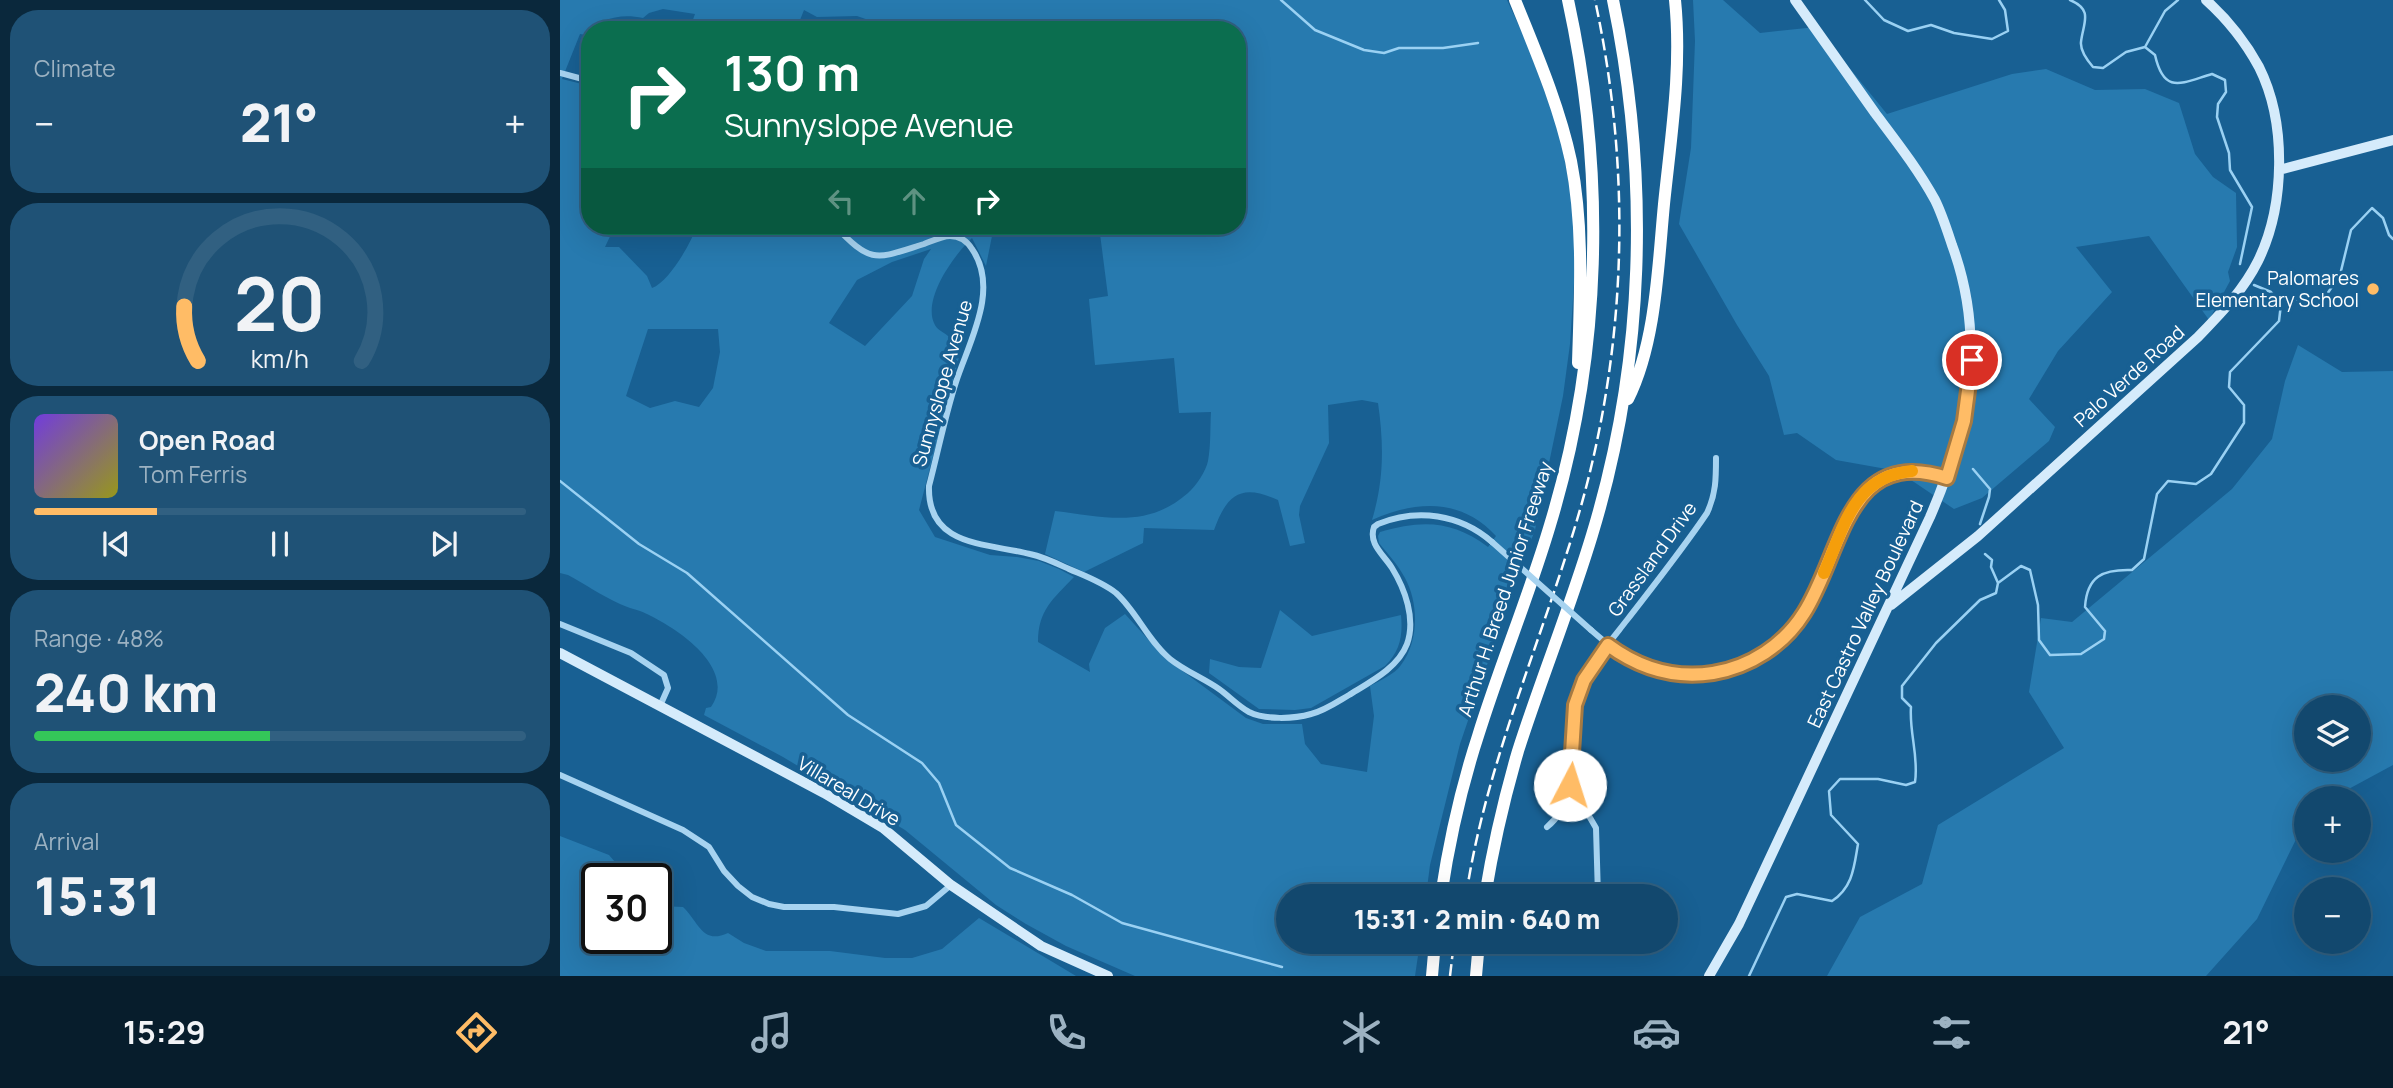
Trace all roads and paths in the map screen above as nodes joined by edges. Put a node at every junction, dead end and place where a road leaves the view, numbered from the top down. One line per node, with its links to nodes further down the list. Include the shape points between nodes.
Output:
1 (1515, 0): 13 (highway, via 1558,112 1575,183 1581,256)
2 (1568, 0): 13 (highway, Arthur H. Breed Junior Freeway, via 1587,109 1594,215 1590,319)
3 (1613, 0): 12 (highway, via 1629,93 1637,200 1635,307)
4 (1675, 0): 12 (highway, via 1676,86 1657,272 1640,376)
5 (1795, 0): 15 (street, East Castro Valley Boulevard, via 1935,200 1961,269 1972,360 1964,421)
6 (2206, 0): 10 (street, Palo Verde Road, via 2260,69 2274,118)
7 (560, 73): 8 (street)
8 (581, 78)
9 (2393, 140): 10 (street)
10 (2279, 170): 16 (street, Palo Verde Road, via 2269,234 2231,302 1978,536)
11 (844, 235): 18 (street, Sunnyslope Avenue, bridge, via 857,249 880,256 959,237 971,246 982,270 984,296 929,486 938,524 975,543 1034,555 1101,583 1116,593 1169,658 1250,713 1313,714 1389,669 1402,654 1409,637 1407,603 1372,536 1378,524 1410,516 1436,516 1467,524)
12 (1623, 408): 25 (highway, via 1588,548 1510,781)
13 (1577, 415): 24 (highway, Arthur H. Breed Junior Freeway, via 1545,540 1470,761)
14 (1716, 458): 18 (street, Grassland Drive, via 1716,486 1707,513)
15 (1947, 478): 16 (street, East Castro Valley Boulevard); 18 (street, Sunnyslope Avenue, via 1922,471 1890,475 1858,498 1803,615 1778,643 1746,663 1711,673 1675,674 1643,665)
16 (1888, 608): 33 (street, East Castro Valley Boulevard, via 1739,924)
17 (560, 624): 20 (street, via 631,653 664,675 668,688)
18 (1608, 645): 22 (street, Grassland Drive, via 1584,680 1575,705)
19 (560, 653): 20 (street, Villareal Drive)
20 (660, 706): 27 (street, Villareal Drive, via 883,828)
21 (560, 775): 27 (street, via 683,830 709,847 738,886 769,904 898,914 926,906)
22 (1566, 800): 23 (street, Grassland Drive); 26 (street, via 1589,816 1596,828)
23 (1547, 827)
24 (1443, 884)
25 (1488, 884)
26 (1598, 884)
27 (951, 885): 30 (street, Villareal Drive, via 1041,946)
28 (1434, 954): 31 (highway)
29 (1478, 954): 32 (highway)
30 (1108, 976)
31 (1432, 976)
32 (1476, 976)
33 (1709, 976)

